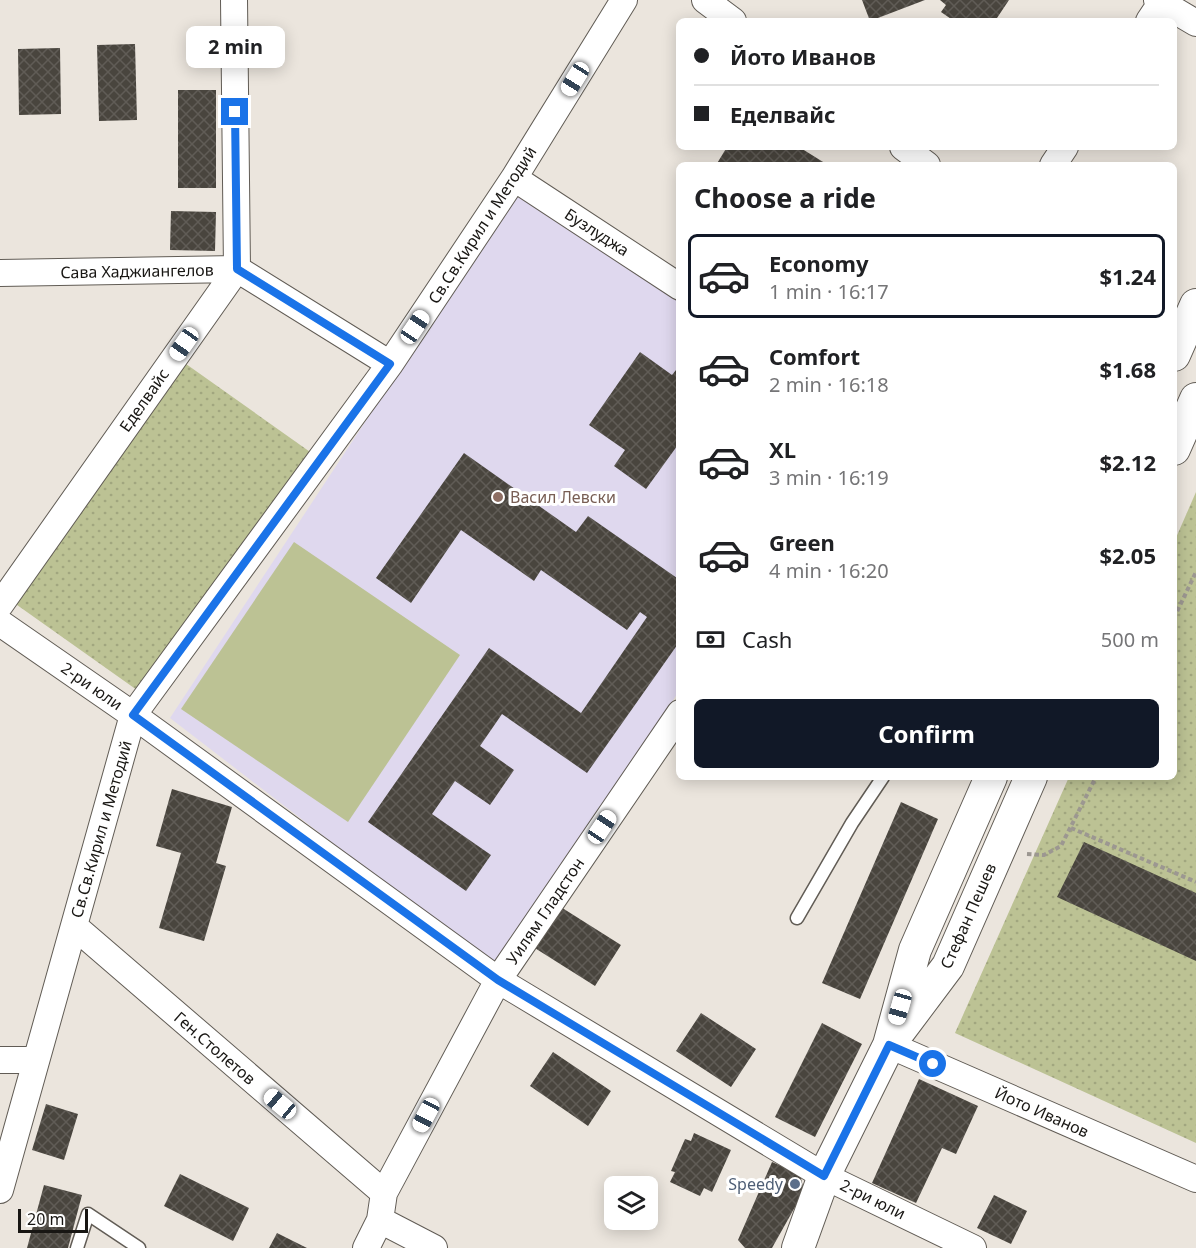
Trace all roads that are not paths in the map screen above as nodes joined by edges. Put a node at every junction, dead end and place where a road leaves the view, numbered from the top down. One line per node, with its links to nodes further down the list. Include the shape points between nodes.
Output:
1 (234, 0): 10 (street)
2 (624, 0): 9 (street, Св.Св.Кирил и Методий)
3 (705, 0): 5 (street)
4 (1155, 8): 6 (street)
5 (729, 18)
6 (1196, 23)
7 (907, 150): 8 (street)
8 (923, 162)
9 (514, 178): 12 (street, Бузлуджа); 15 (street, Св.Св.Кирил и Методий)
10 (237, 269): 11 (street, Сава Хаджиангелов); 15 (street, Сава Хаджиангелов); 18 (street, Еделвайс)
11 (0, 273)
12 (676, 284)
13 (1196, 305): 14 (street)
14 (1177, 348)
15 (390, 364): 20 (street, Св.Св.Кирил и Методий)
16 (1196, 399): 17 (street)
17 (1177, 442)
18 (0, 605)
19 (0, 623): 20 (street, 2-ри юли)
20 (133, 715): 27 (street, Св.Св.Кирил и Методий); 28 (street, 2-ри юли)
21 (676, 719): 28 (street, Уилям Гладстон)
22 (881, 780): 26 (lane)
23 (990, 780): 29 (street, Стефан Пешев, via 915,950)
24 (1002, 780): 25 (street)
25 (1027, 787): 29 (street, Стефан Пешев, via 948,966)
26 (797, 918)
27 (74, 926): 31 (street, Св.Св.Кирил и Методий); 36 (street, Ген.Столетов)
28 (498, 980): 33 (street, 2-ри юли); 36 (street, Уилям Гладстон)
29 (889, 1045): 33 (street, Стефан Пешев); 34 (street, Йото Иванов)
30 (0, 1060): 31 (street)
31 (35, 1060): 32 (street, Св.Св.Кирил и Методий)
32 (11, 1109): 35 (street, Св.Св.Кирил и Методий)
33 (824, 1176): 42 (street, Стефан Пешев); 43 (street, 2-ри юли)
34 (1196, 1179)
35 (0, 1190)
36 (384, 1193): 37 (street, Уилям Гладстон)
37 (380, 1220): 40 (street, Уилям Гладстон); 41 (street)
38 (77, 1248): 39 (lane, via 88,1214)
39 (139, 1248)
40 (366, 1248)
41 (434, 1248)
42 (798, 1248)
43 (973, 1248)

